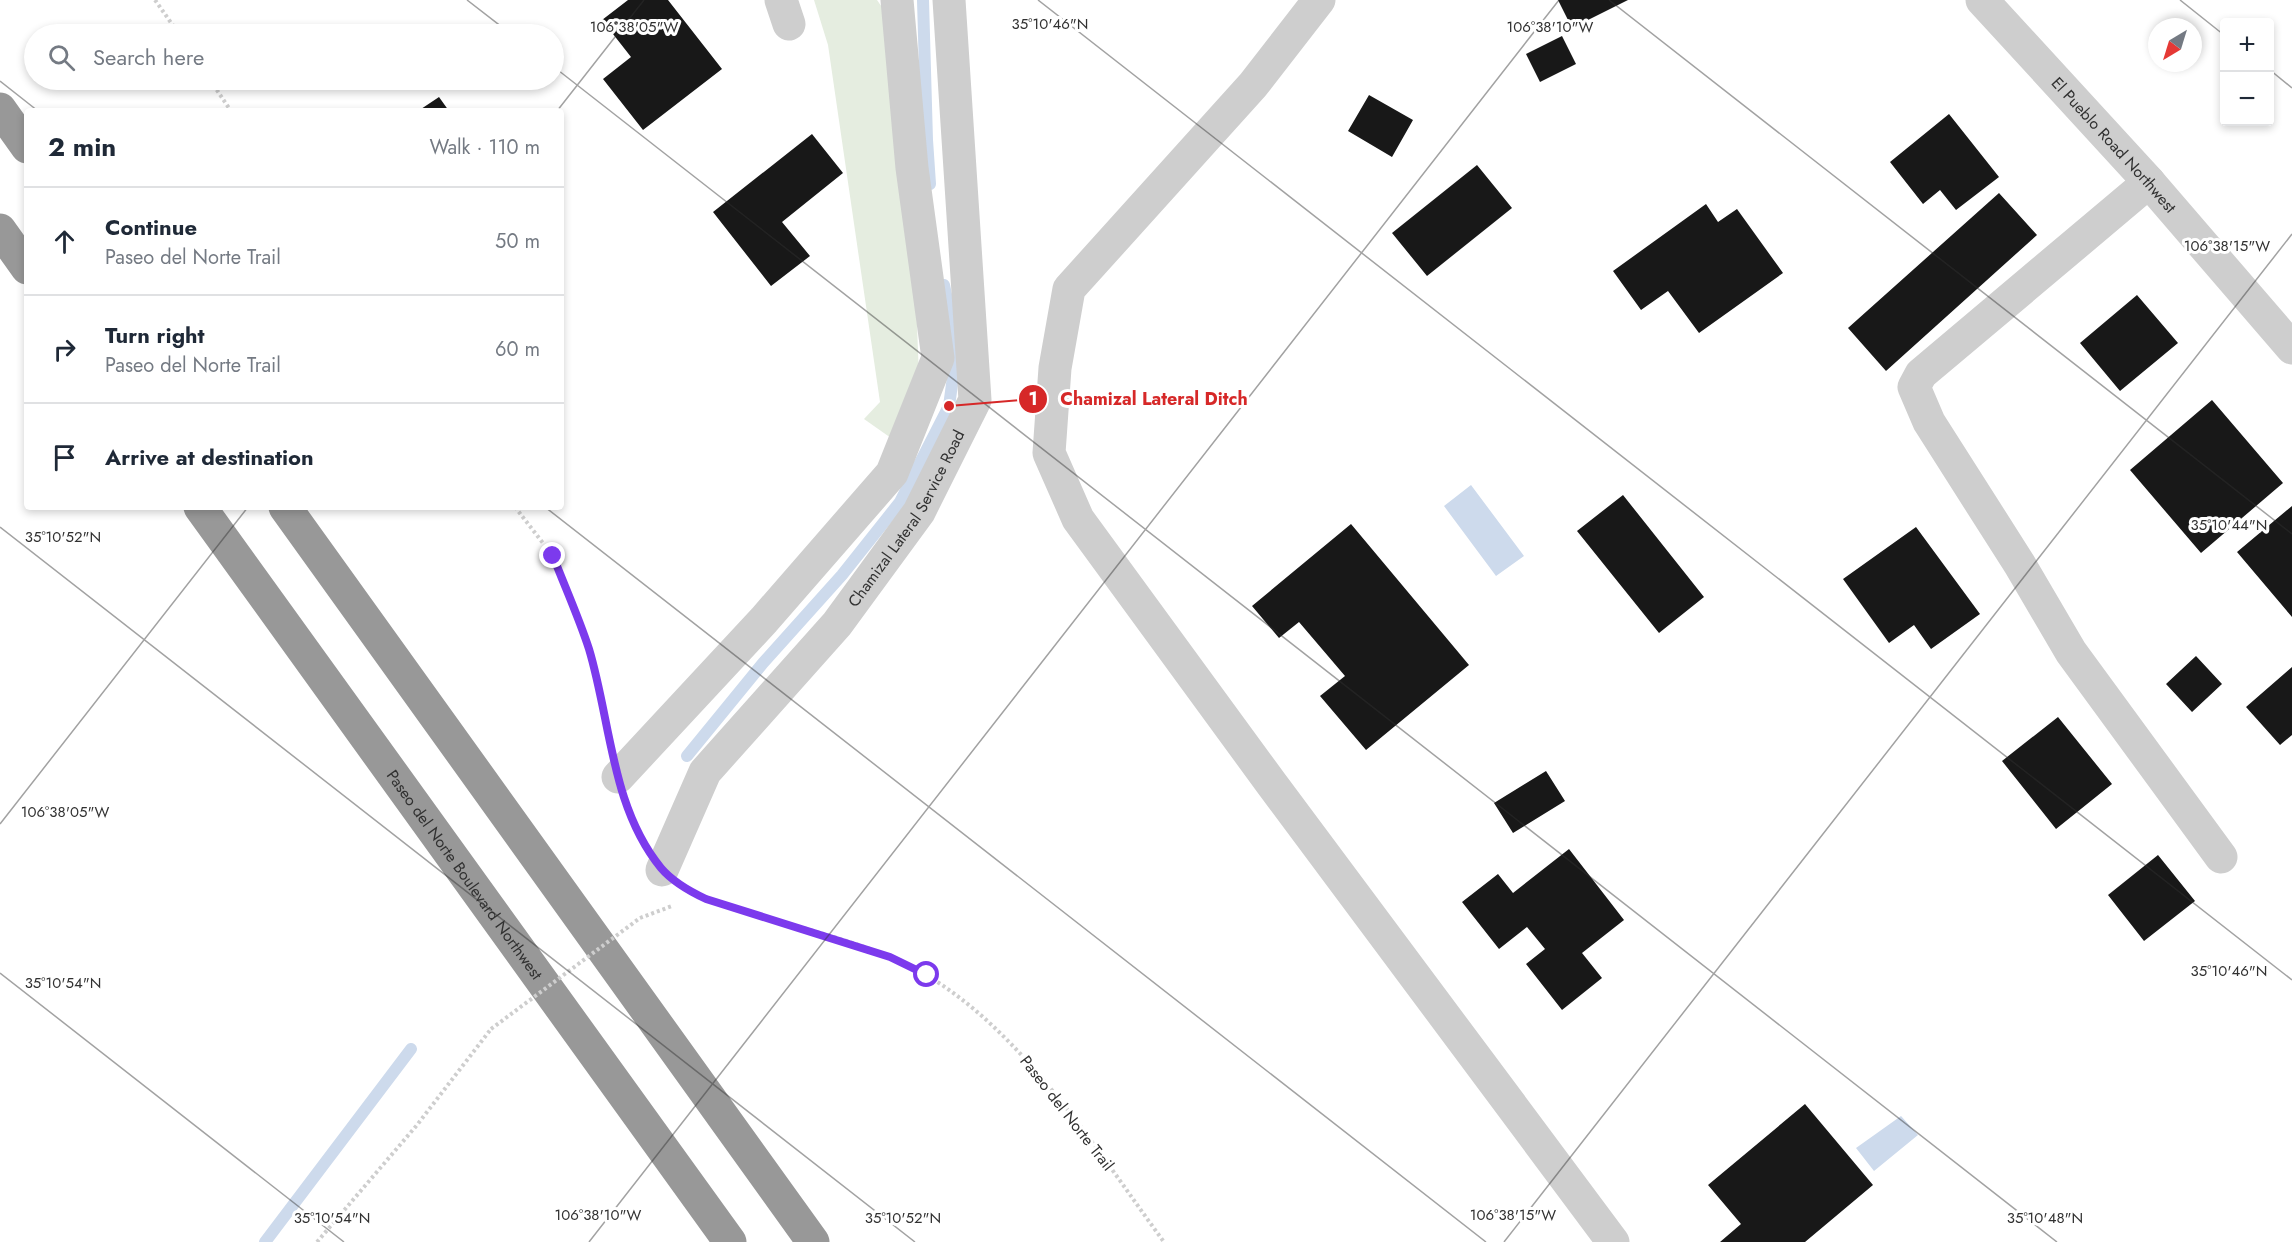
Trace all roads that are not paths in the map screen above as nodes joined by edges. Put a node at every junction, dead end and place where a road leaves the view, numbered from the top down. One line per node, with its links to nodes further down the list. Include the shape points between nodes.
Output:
1 (897, 0): 13 (street, via 912,168 938,358 892,473 764,620)
2 (949, 0): 15 (street, Chamizal Lateral Service Road, via 975,400 920,512 837,624 705,772)
3 (1319, 0): 18 (street, via 1253,85 1070,289 1055,368 1049,453 1085,529)
4 (1982, 0): 7 (street, El Pueblo Road Northwest)
5 (0, 109): 6 (highway)
6 (24, 143)
7 (2149, 182): 10 (street, El Pueblo Road Northwest); 14 (street, via 1921,374 1914,387 1929,422 2071,652)
8 (0, 230): 9 (highway)
9 (24, 264)
10 (2292, 348)
11 (202, 510): 16 (highway, Paseo del Norte Boulevard Northwest)
12 (287, 510): 17 (highway)
13 (618, 777)
14 (2221, 857)
15 (662, 870)
16 (730, 1242)
17 (813, 1242)
18 (1613, 1242)

